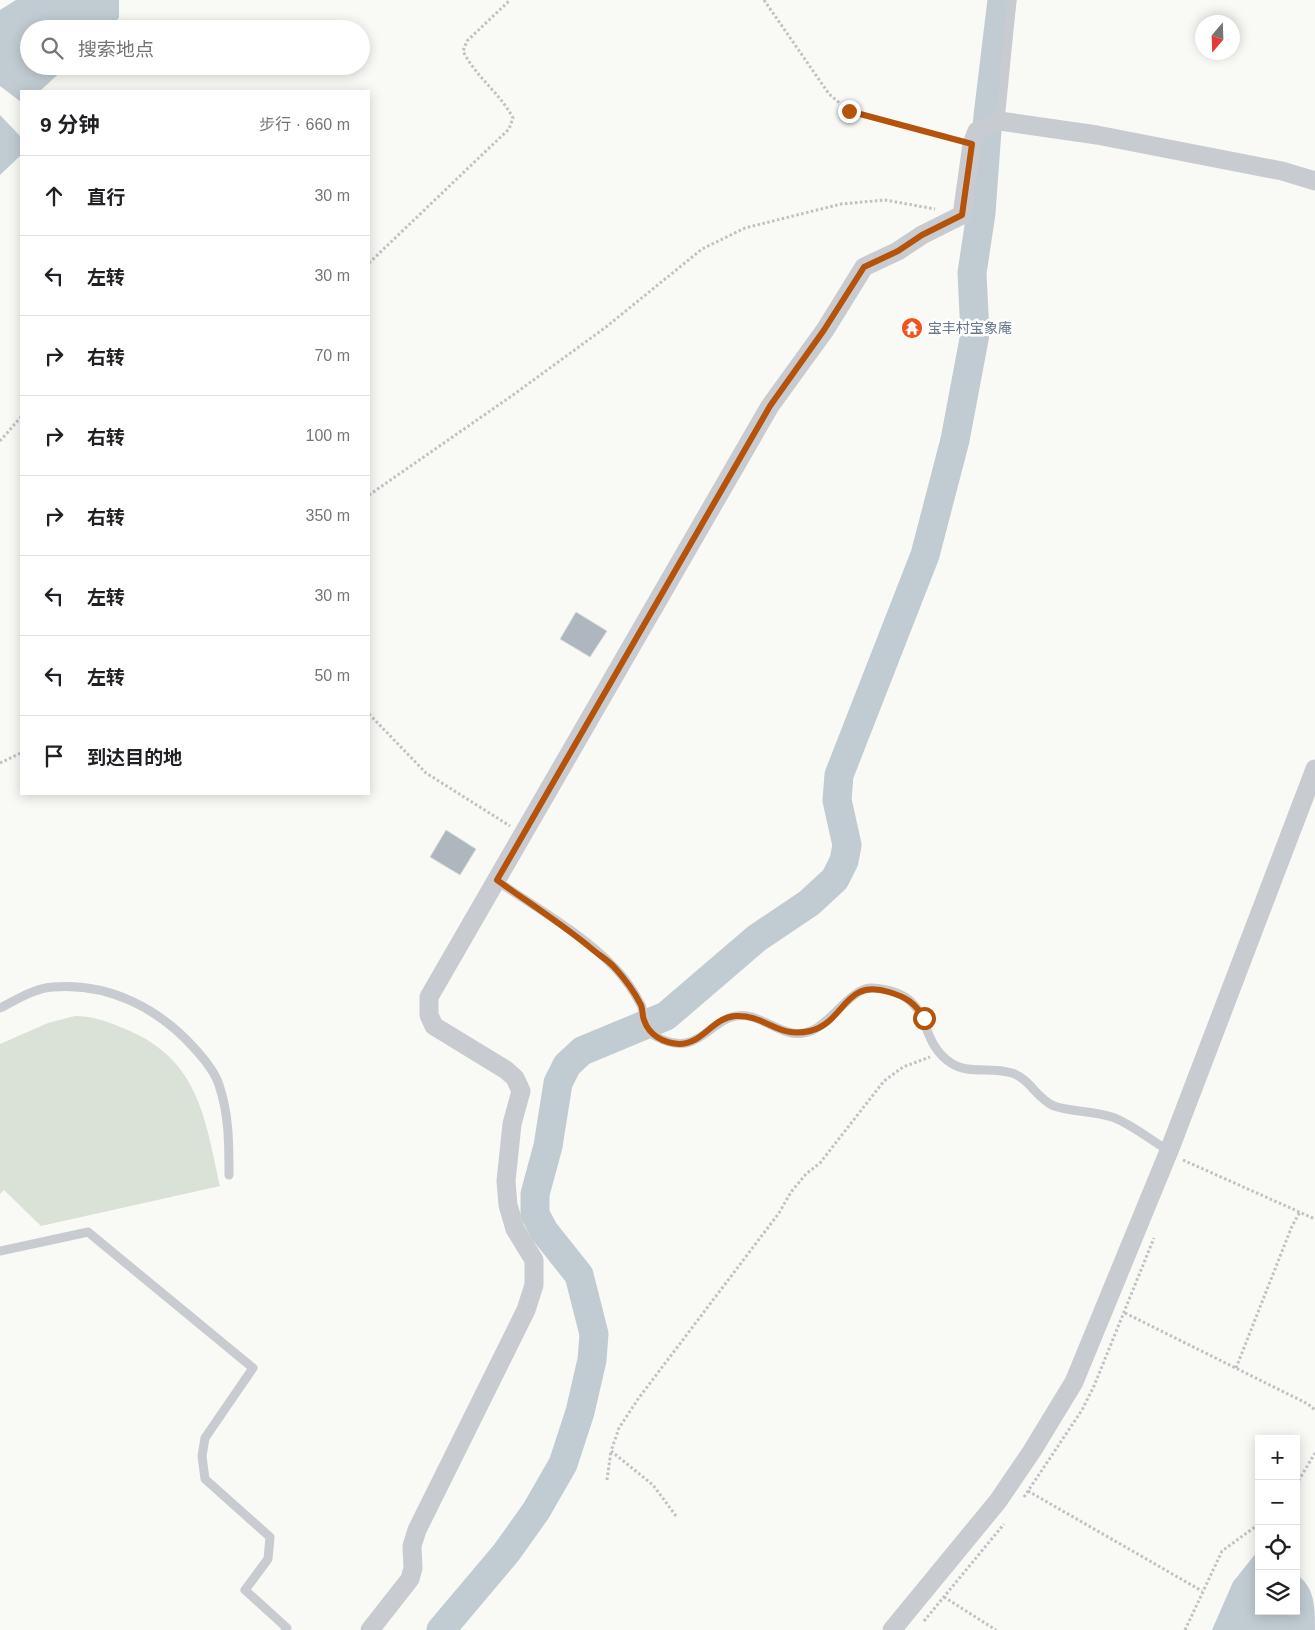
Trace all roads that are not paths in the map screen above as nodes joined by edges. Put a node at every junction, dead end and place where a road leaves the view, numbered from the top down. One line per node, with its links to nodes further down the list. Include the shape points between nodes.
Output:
1 (1012, 0): 2 (lane)
2 (1000, 122): 3 (street, via 1097,135 1282,171); 5 (street, via 975,137 962,215 864,267 770,406)
3 (1315, 181)
4 (1315, 768): 7 (street)
5 (497, 880): 7 (lane, via 577,936 615,968 642,1007 643,1019 650,1033 676,1044 698,1040 722,1020 734,1016 752,1017 794,1034 813,1030 829,1021 856,993 868,988 900,995 915,1003 929,1036 951,1063 968,1070 992,1068 1013,1073 1054,1106 1112,1117); 11 (street, via 430,997 429,1015 434,1026 444,1034 506,1070 515,1078 521,1091 512,1124 507,1192 515,1229 534,1260 534,1285 526,1310 416,1530 410,1579)
6 (0, 1008): 8 (lane, via 52,987 108,992 136,1002 160,1016 205,1060 218,1083 229,1134)
7 (1169, 1152): 12 (street, via 1062,1404 998,1501)
8 (229, 1175)
9 (0, 1251): 10 (lane, via 88,1232 253,1368 205,1438 202,1456 205,1479 270,1537 268,1559 245,1590)
10 (286, 1630)
11 (370, 1630)
12 (892, 1630)

